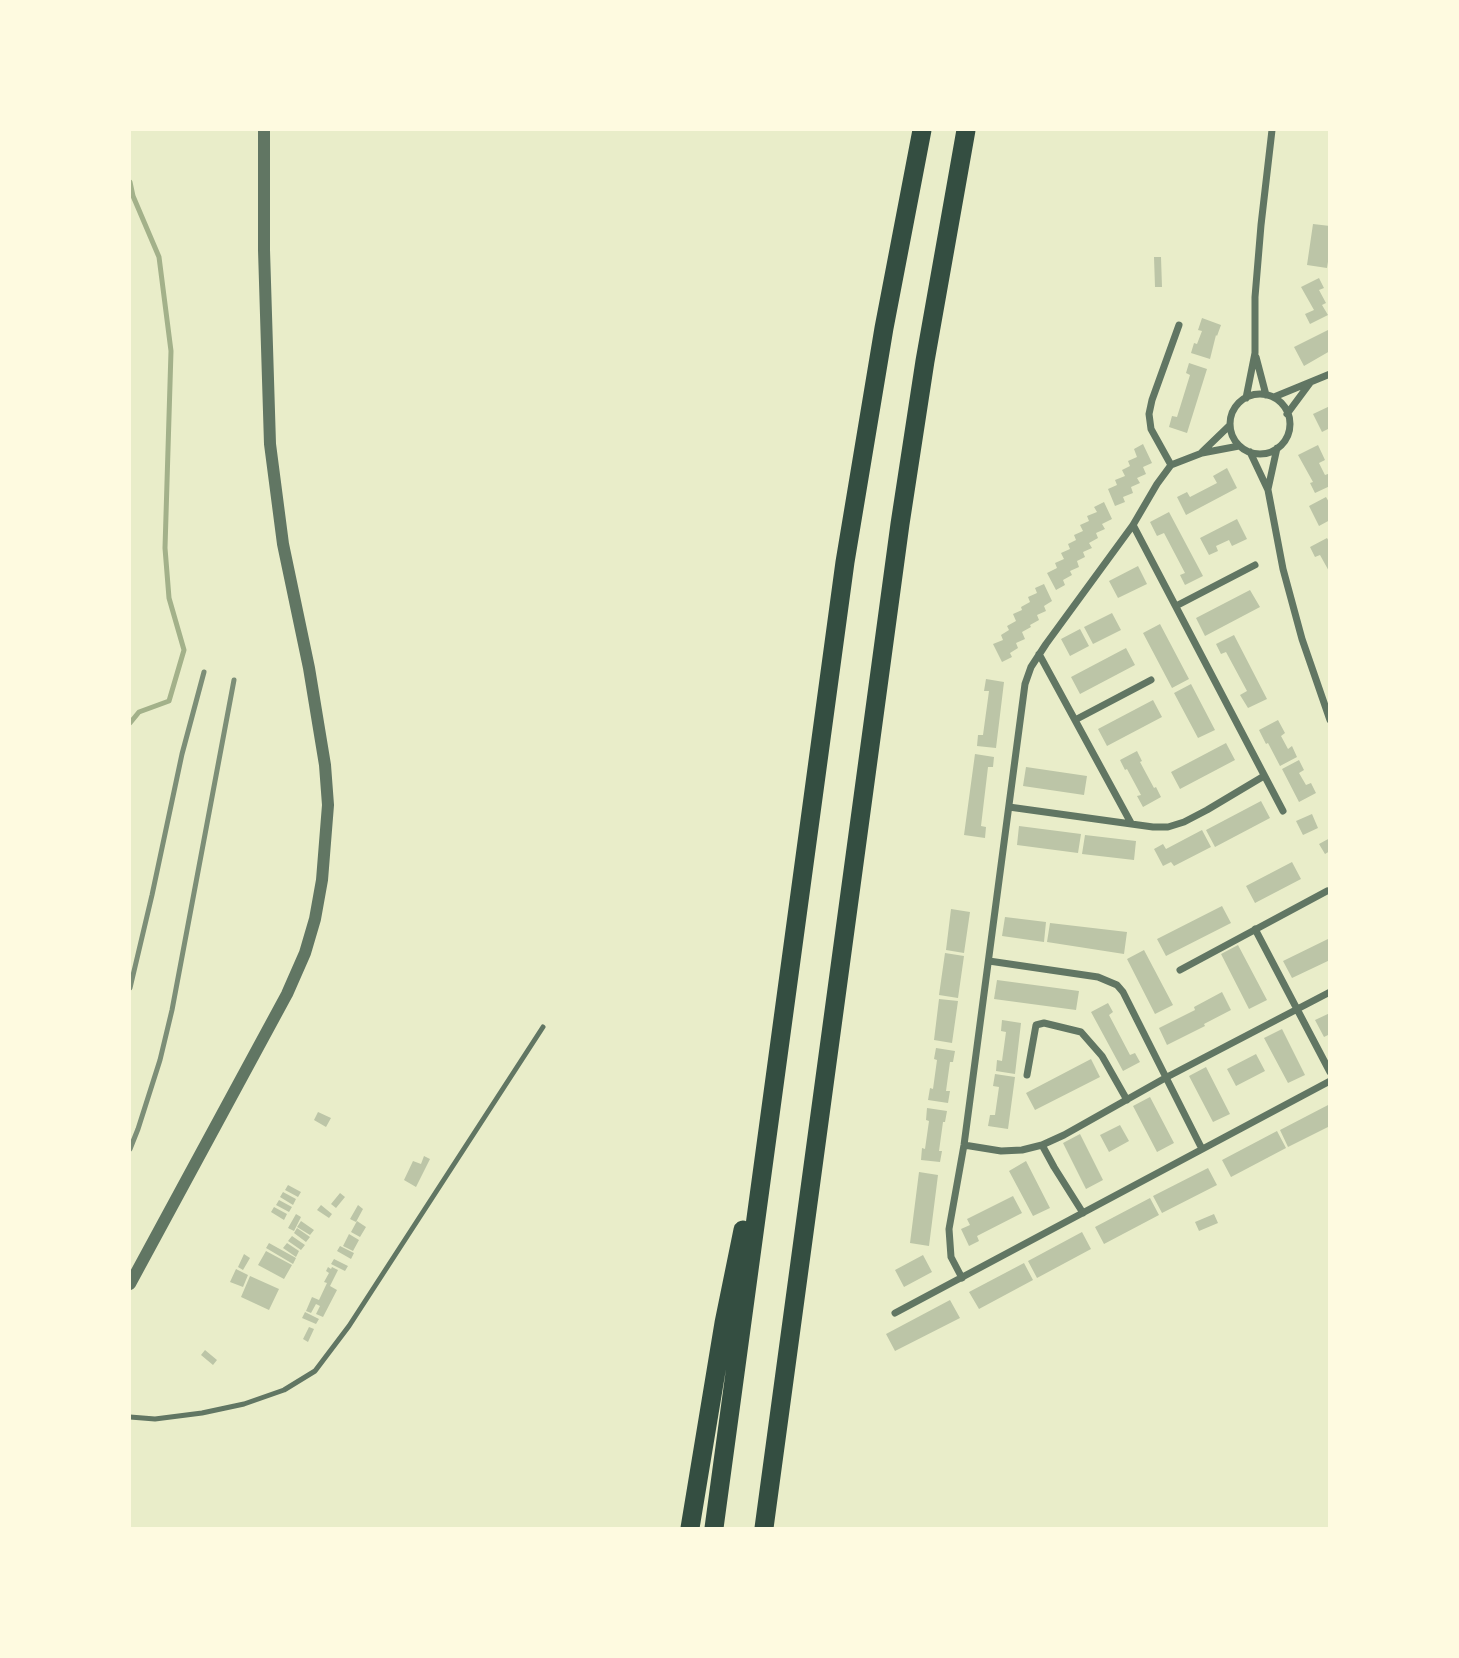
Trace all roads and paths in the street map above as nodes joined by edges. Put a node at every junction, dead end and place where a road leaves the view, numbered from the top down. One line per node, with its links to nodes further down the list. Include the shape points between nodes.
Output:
1 (264, 130): 48 (street, via 271,444 283,544 325,765 328,805 322,880 305,953 287,994)
2 (922, 130): 45 (highway, via 845,562)
3 (966, 130): 53 (highway, via 898,537)
4 (1272, 130): 6 (street, via 1256,285)
5 (1179, 325): 17 (street, via 1149,414 1151,429)
6 (1255, 353): 9 (street); 10 (street)
7 (1329, 374): 8 (street)
8 (1311, 381): 9 (street); 11 (street)
9 (1270, 396): 10 (street); 11 (street)
10 (1246, 398): 12 (street, via 1236,406)
11 (1287, 414): 14 (street, via 1289,430)
12 (1230, 425): 13 (street); 16 (street)
13 (1240, 446): 15 (street); 16 (street)
14 (1277, 448): 15 (street); 18 (street)
15 (1250, 452): 18 (street)
16 (1202, 453): 17 (street)
17 (1171, 466): 19 (street)
18 (1268, 490): 25 (street, via 1283,569)
19 (1133, 525): 21 (street); 22 (street)
20 (1255, 565): 21 (street)
21 (1175, 607): 26 (street)
22 (1039, 653): 24 (street); 27 (street, via 1026,684)
23 (1151, 680): 24 (street)
24 (1075, 720): 29 (street)
25 (1329, 720)
26 (1264, 776): 28 (street); 29 (street, via 1184,822 1168,827)
27 (1009, 807): 29 (street); 32 (street)
28 (1283, 811)
29 (1131, 823)
30 (1326, 891): 31 (street)
31 (1255, 929): 33 (street); 35 (street)
32 (989, 961): 39 (street, via 1098,976 1117,985); 42 (street)
33 (1180, 970)
34 (1329, 992): 35 (street)
35 (1296, 1009): 37 (street); 39 (street)
36 (543, 1027): 50 (lane, via 315,1371 284,1390 244,1404 155,1419)
37 (1329, 1072)
38 (1027, 1075): 41 (street, via 1036,1025 1081,1032 1102,1056)
39 (1167, 1077): 41 (street); 44 (street)
40 (1329, 1081): 44 (street)
41 (1127, 1100): 43 (street)
42 (964, 1145): 43 (street, via 1001,1151); 47 (street, via 949,1229 951,1257)
43 (1042, 1145): 46 (street)
44 (1202, 1149): 46 (street)
45 (760, 1188): 51 (highway, via 742,1231); 52 (highway)
46 (1083, 1213): 47 (street)
47 (962, 1278): 49 (street)
48 (130, 1284)
49 (895, 1313)
50 (130, 1418)
51 (690, 1528)
52 (714, 1528)
53 (764, 1528)

